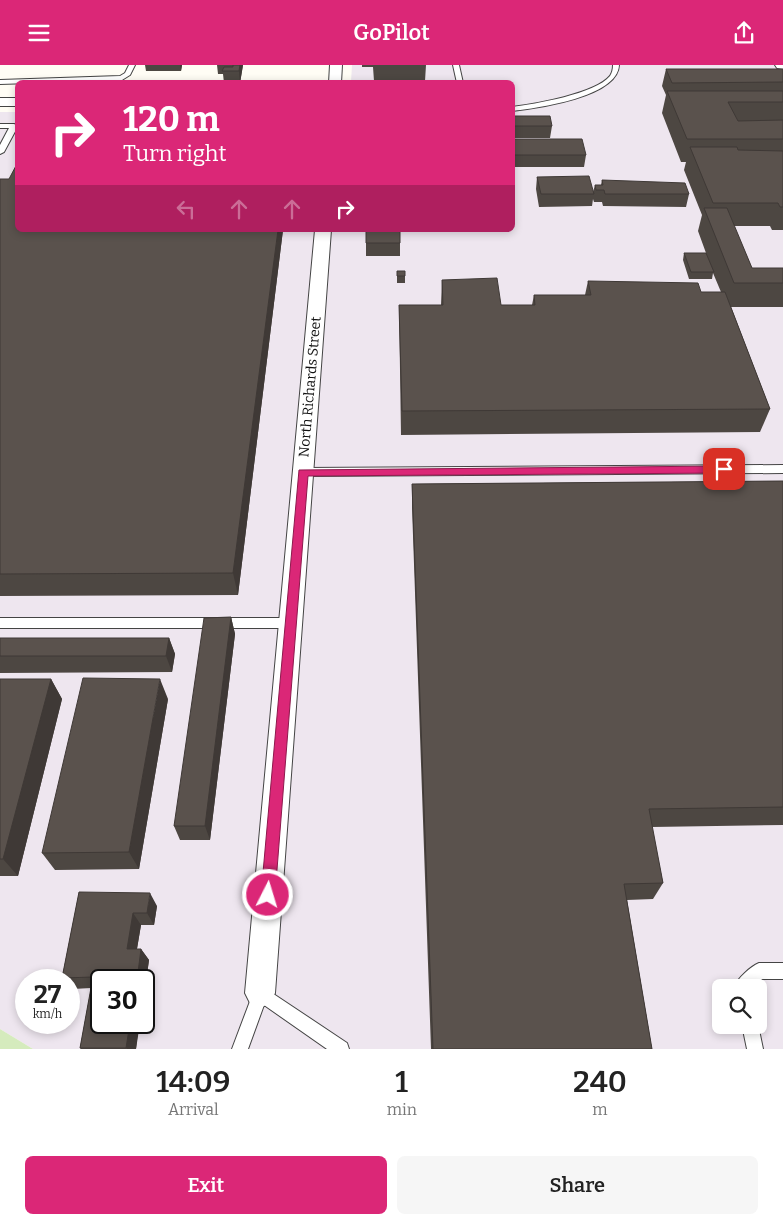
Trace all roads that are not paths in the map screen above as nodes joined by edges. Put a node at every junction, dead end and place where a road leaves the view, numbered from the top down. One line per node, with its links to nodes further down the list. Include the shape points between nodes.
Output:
1 (132, 65): 5 (lane, via 122,78)
2 (336, 65): 6 (street)
3 (456, 65): 7 (lane)
4 (616, 65): 12 (lane, via 615,74 605,84 535,107)
5 (61, 80)
6 (335, 80)
7 (459, 80)
8 (0, 82): 9 (lane)
9 (15, 82)
10 (0, 102): 11 (street)
11 (15, 102)
12 (515, 109)
13 (0, 126): 14 (lane, via 14,126)
14 (0, 152)
15 (323, 232): 17 (street, North Richards Street)
16 (783, 469): 17 (lane)
17 (303, 472): 19 (street, North Richards Street)
18 (0, 623): 19 (lane)
19 (290, 623): 22 (street, North Richards Street)
20 (783, 971): 21 (lane, via 759,971)
21 (750, 979)
22 (260, 993): 24 (lane); 25 (lane)
23 (752, 1034): 26 (lane)
24 (240, 1049)
25 (341, 1049)
26 (755, 1049)

